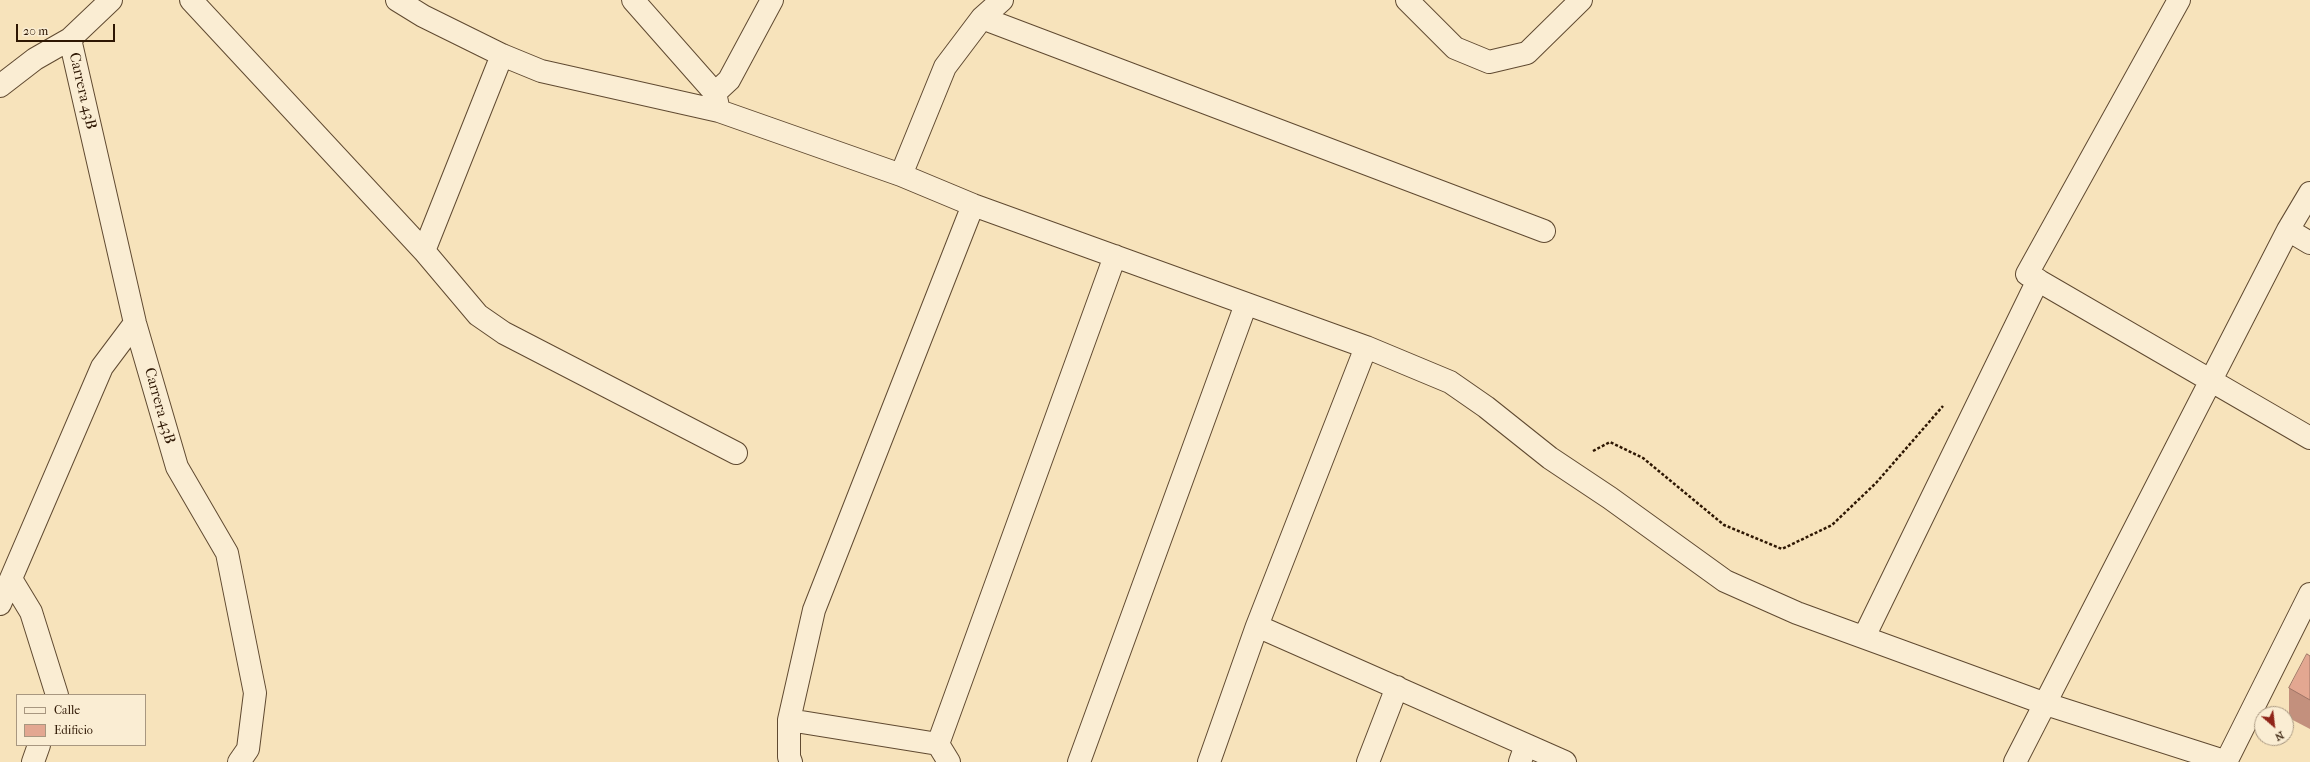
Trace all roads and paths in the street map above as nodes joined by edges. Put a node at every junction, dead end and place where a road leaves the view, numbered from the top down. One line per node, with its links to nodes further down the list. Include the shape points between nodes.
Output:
1 (111, 0): 11 (street)
2 (191, 0): 21 (street)
3 (396, 0): 12 (street, via 422,16)
4 (633, 0): 14 (street)
5 (772, 0): 14 (street)
6 (1002, 0): 10 (street)
7 (1407, 0): 8 (street, via 1455,48 1489,62 1527,53)
8 (1581, 0)
9 (2178, 0): 23 (street, via 2027,274)
10 (982, 18): 15 (street, via 945,67); 19 (street)
11 (70, 39): 13 (street, via 34,59); 25 (street, Carrera 43B)
12 (502, 55): 14 (street, via 541,71); 21 (street)
13 (0, 86)
14 (717, 102): 15 (street)
15 (901, 175): 17 (street)
16 (2310, 193): 18 (street)
17 (973, 205): 22 (street); 40 (street, via 814,610)
18 (2288, 230): 20 (street); 27 (street)
19 (1544, 231)
20 (2310, 243)
21 (424, 252): 30 (street, via 478,315 504,334)
22 (1115, 256): 24 (street); 41 (street)
23 (2038, 280): 27 (street); 36 (street)
24 (1246, 304): 26 (street); 48 (street)
25 (135, 323): 32 (street, via 102,367); 45 (street, Carrera 43B, via 177,467 227,554 255,693 248,749)
26 (1366, 347): 31 (street, via 1450,382); 35 (street)
27 (2211, 381): 29 (street); 39 (street)
28 (1944, 404): 31 (path, via 1876,483 1832,524 1782,549 1724,525 1643,458 1610,442 1589,453)
29 (2310, 438)
30 (736, 453)
31 (1550, 458): 36 (street, via 1725,581 1797,613)
32 (11, 579): 34 (street); 38 (street, via 30,612)
33 (2310, 594): 53 (street)
34 (0, 604)
35 (1257, 626): 37 (street); 49 (street)
36 (1864, 637): 39 (street)
37 (1396, 687): 43 (street); 50 (street)
38 (57, 694)
39 (2046, 704): 52 (street); 53 (street)
40 (789, 720): 41 (street); 46 (street)
41 (938, 744): 47 (street)
42 (39, 746): 44 (street)
43 (1523, 753): 51 (street)
44 (33, 762)
45 (239, 762)
46 (791, 762)
47 (949, 762)
48 (1079, 762)
49 (1209, 762)
50 (1368, 762)
51 (1566, 762)
52 (2015, 762)
53 (2227, 762)

